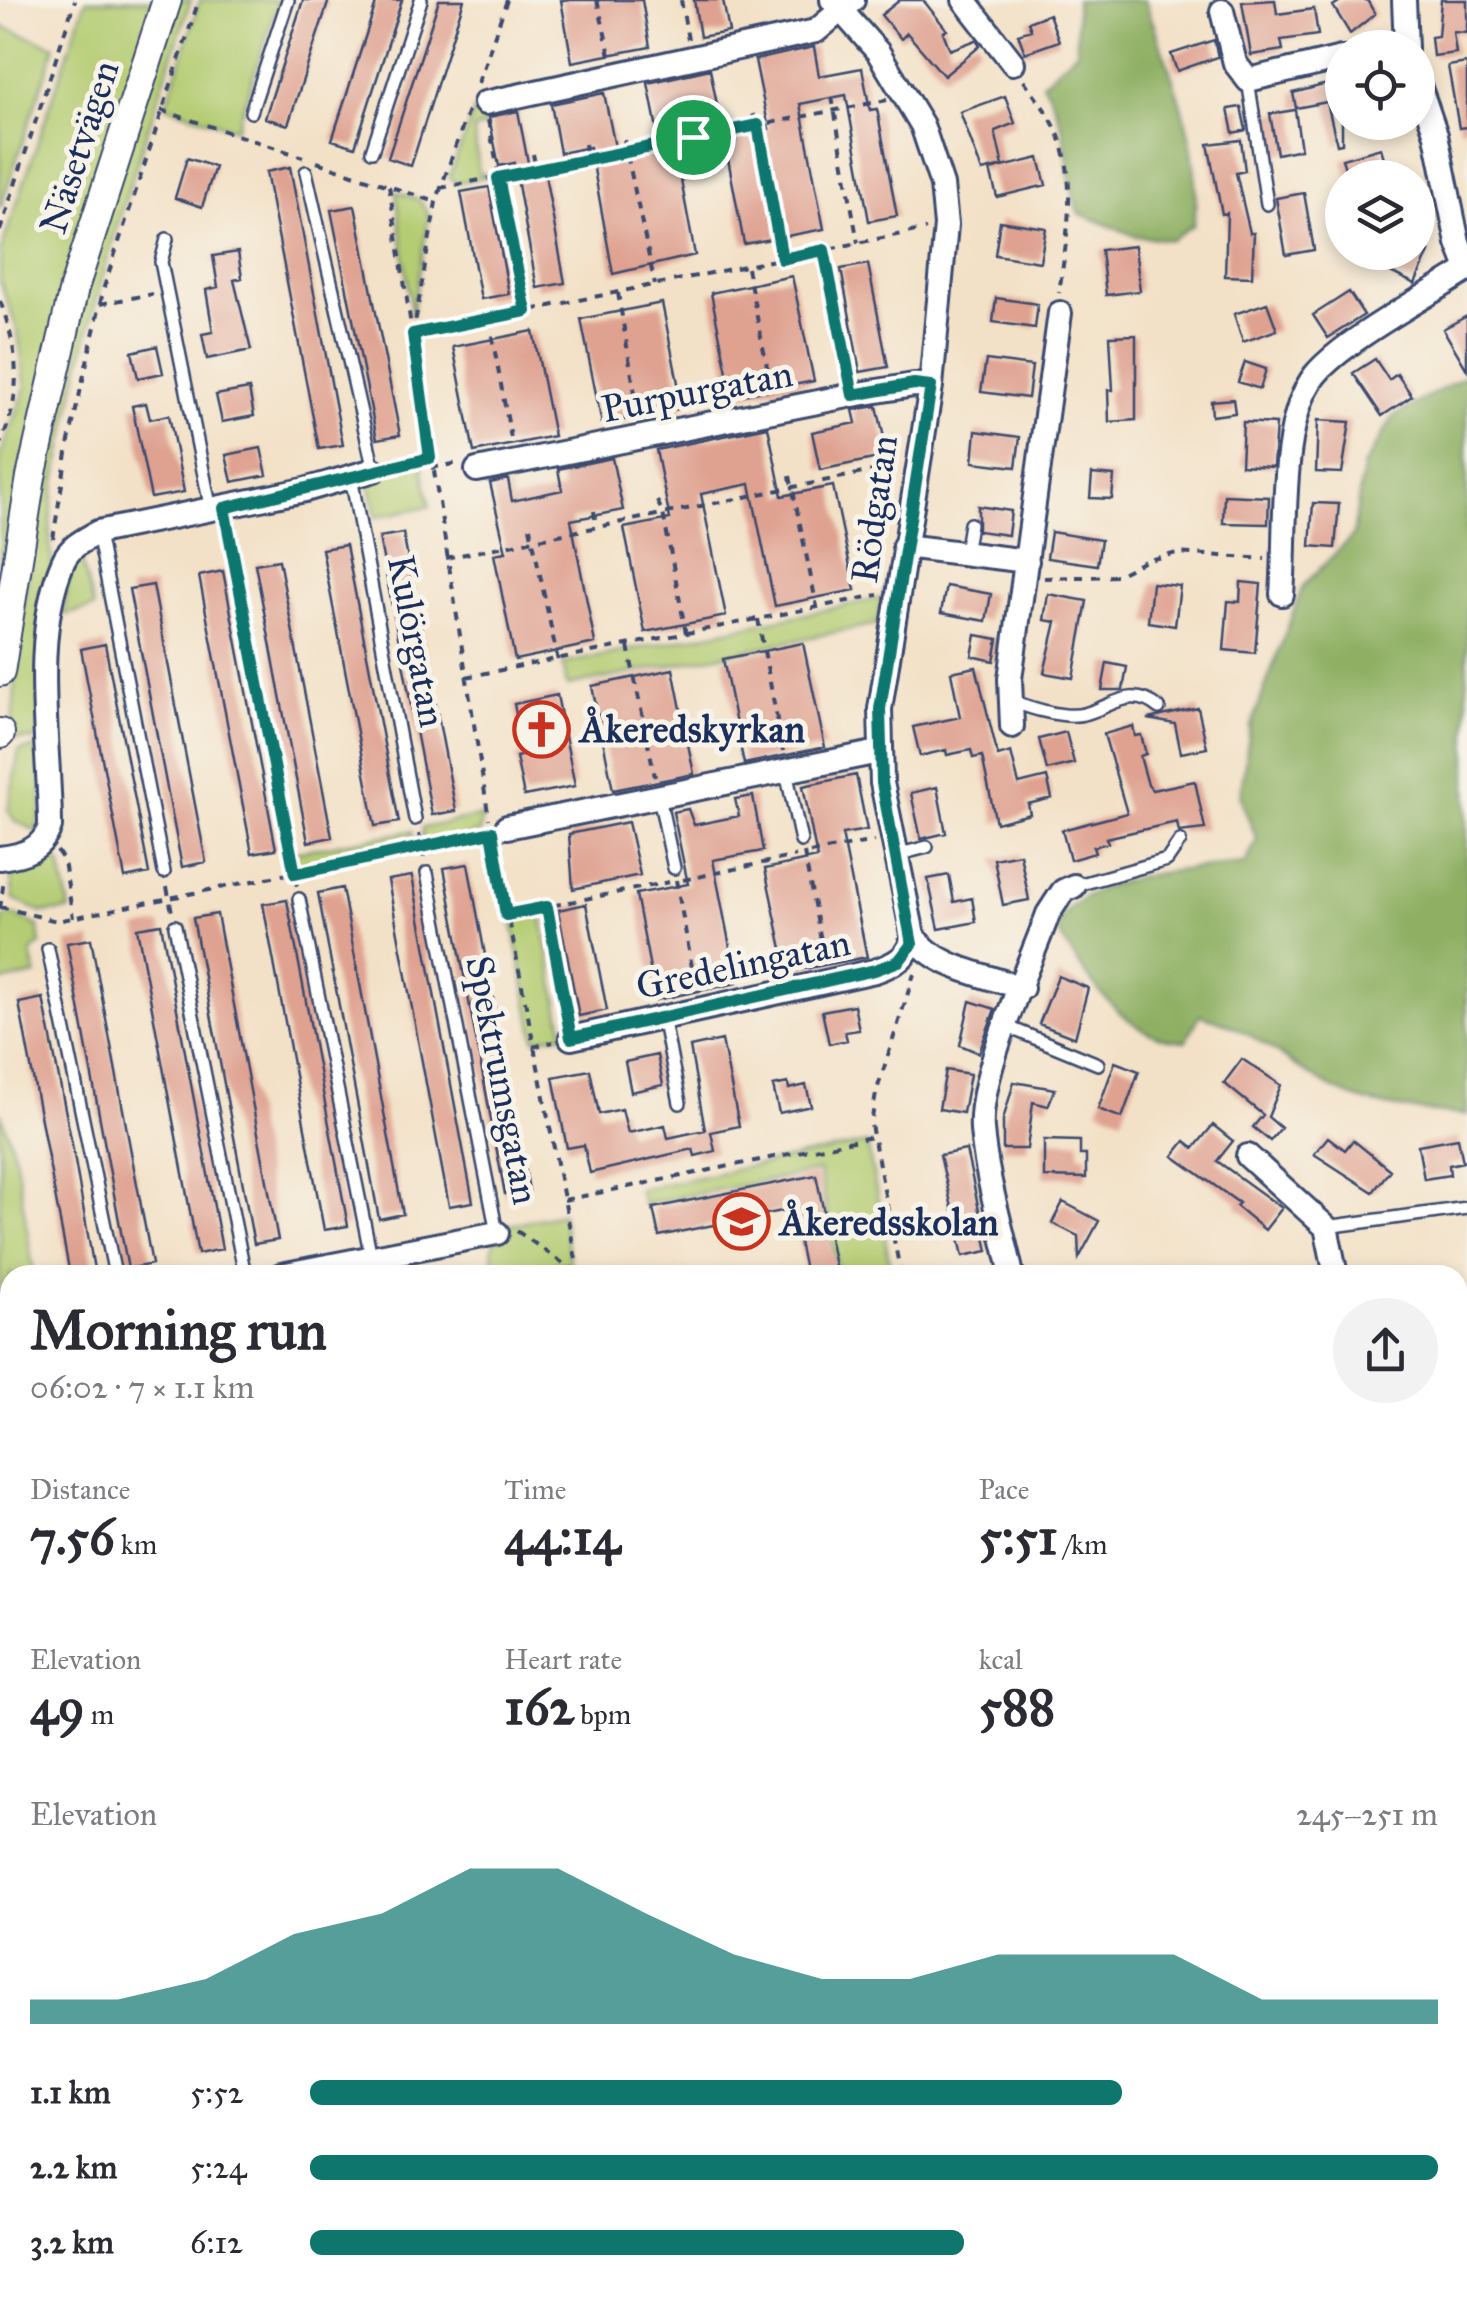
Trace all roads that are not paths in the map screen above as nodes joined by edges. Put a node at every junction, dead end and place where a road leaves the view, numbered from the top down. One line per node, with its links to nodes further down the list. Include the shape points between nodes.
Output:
1 (167, 0): 32 (street, Näsetvägen, via 74,288 34,462)
2 (288, 0): 13 (lane)
3 (421, 0): 15 (lane)
4 (964, 0): 10 (street)
5 (1404, 0): 8 (street)
6 (842, 4): 12 (street, via 816,31); 21 (street, Rödgatan, via 906,96 934,154 946,226)
7 (1222, 11): 11 (street, via 1235,63)
8 (1402, 30)
9 (1325, 62): 11 (street)
10 (1013, 63)
11 (1248, 80): 17 (lane)
12 (485, 102)
13 (250, 112)
14 (1435, 133): 19 (street)
15 (372, 152)
16 (306, 172): 22 (lane)
17 (1266, 204)
18 (167, 239): 25 (lane, via 161,262)
19 (1467, 268): 31 (street, via 1324,364 1304,392 1292,434)
20 (1060, 312): 30 (street)
21 (931, 386): 23 (street, Purpurgatan, via 853,395); 28 (street, Rödgatan)
22 (374, 470): 24 (street)
23 (477, 470)
24 (350, 476): 25 (street); 39 (lane, Kulörgatan)
25 (218, 509): 27 (street); 44 (lane)
26 (970, 524): 29 (lane)
27 (98, 532): 46 (street, via 63,561 48,626 50,827 32,851); 47 (lane)
28 (904, 546): 29 (street); 36 (street, Rödgatan)
29 (966, 554): 30 (street)
30 (1026, 569): 33 (street)
31 (1282, 594)
32 (0, 672)
33 (1009, 700): 34 (lane, via 1078,715 1120,698 1145,699); 35 (street)
34 (1159, 708)
35 (1012, 726)
36 (879, 752): 37 (street); 42 (street, Rödgatan)
37 (786, 771): 38 (street); 45 (lane)
38 (658, 797): 40 (street); 49 (lane)
39 (415, 819)
40 (500, 830)
41 (1180, 842): 50 (lane, via 1167,860)
42 (894, 846): 43 (lane); 53 (street, Rödgatan)
43 (927, 847)
44 (290, 848)
45 (803, 848)
46 (1, 864)
47 (164, 872)
48 (427, 873): 63 (lane, Spektrumsgatan)
49 (675, 874)
50 (1074, 886): 55 (street, via 1048,914)
51 (299, 899): 65 (lane)
52 (175, 926): 67 (lane)
53 (913, 935): 55 (street, via 943,960); 56 (street, Gredelingatan, via 899,961)
54 (48, 948): 66 (lane)
55 (1022, 988): 57 (street)
56 (662, 1017): 58 (street, Gredelingatan); 60 (lane)
57 (1008, 1027): 59 (lane); 69 (street, via 986,1089 982,1129)
58 (571, 1038)
59 (1098, 1064)
60 (680, 1103)
61 (1248, 1156): 64 (street)
62 (1467, 1208): 64 (lane)
63 (496, 1226): 65 (street, Spektrumsgatan)
64 (1326, 1226): 70 (street)
65 (371, 1258): 68 (street, Spektrumsgatan)
66 (113, 1265)
67 (243, 1265)
68 (334, 1265)
69 (1010, 1265)
70 (1334, 1265)

